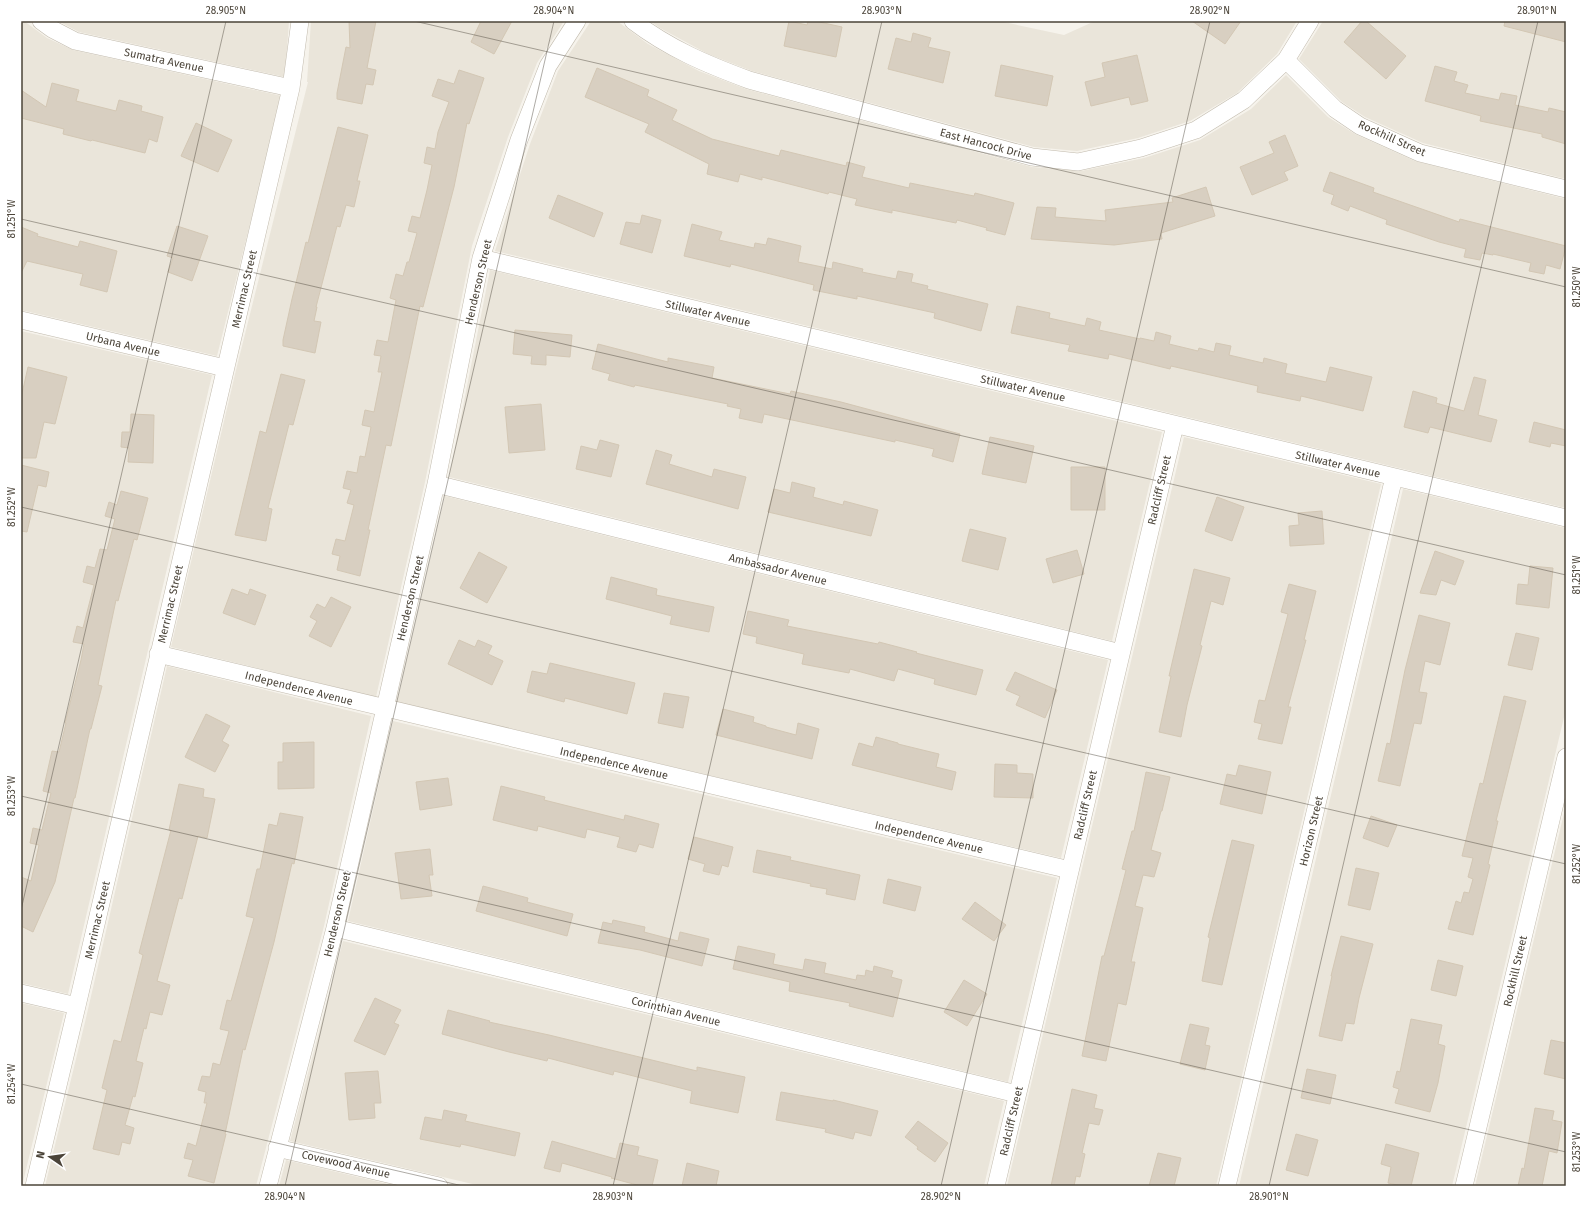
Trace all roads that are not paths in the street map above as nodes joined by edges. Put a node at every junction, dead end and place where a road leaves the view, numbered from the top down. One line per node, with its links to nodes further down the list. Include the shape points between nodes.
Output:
1 (41, 21): 7 (street, Sumatra Avenue, via 75,41)
2 (300, 21): 7 (street, Merrimac Street)
3 (577, 21): 9 (street, Henderson Street, via 548,66 519,140)
4 (633, 21): 6 (street, East Hancock Drive, via 654,36 704,63 749,80 1032,157 1078,162 1141,148 1196,130 1244,100)
5 (1310, 21): 6 (street, East Hancock Drive)
6 (1286, 60): 8 (street, Rockhill Street, via 1335,109 1360,126 1420,153)
7 (291, 88): 11 (street, Merrimac Street)
8 (1566, 190)
9 (481, 258): 12 (street, Stillwater Avenue); 14 (street, Henderson Street)
10 (21, 320): 11 (street, Urbana Avenue)
11 (225, 368): 17 (street, Merrimac Street)
12 (1175, 425): 13 (street, Stillwater Avenue); 16 (street, Radcliff Street)
13 (1394, 477): 15 (street, Stillwater Avenue); 30 (street, Horizon Street)
14 (436, 484): 16 (street, Ambassador Avenue); 18 (street, Henderson Street)
15 (1566, 518)
16 (1121, 653): 20 (street, Radcliff Street)
17 (158, 654): 18 (street, Independence Avenue); 23 (street, Merrimac Street)
18 (384, 709): 20 (street, Independence Avenue); 21 (street, Henderson Street)
19 (1566, 757): 31 (street, Rockhill Street)
20 (1070, 870): 24 (street, Radcliff Street)
21 (334, 928): 24 (street, Corinthian Avenue); 25 (street, Henderson Street)
22 (21, 993): 23 (street)
23 (77, 1006): 26 (street, Merrimac Street)
24 (1017, 1094): 29 (street, Radcliff Street)
25 (277, 1148): 27 (street, Henderson Street); 28 (street, Covewood Avenue)
26 (34, 1186)
27 (268, 1186)
28 (439, 1186)
29 (996, 1186)
30 (1228, 1186)
31 (1464, 1186)

